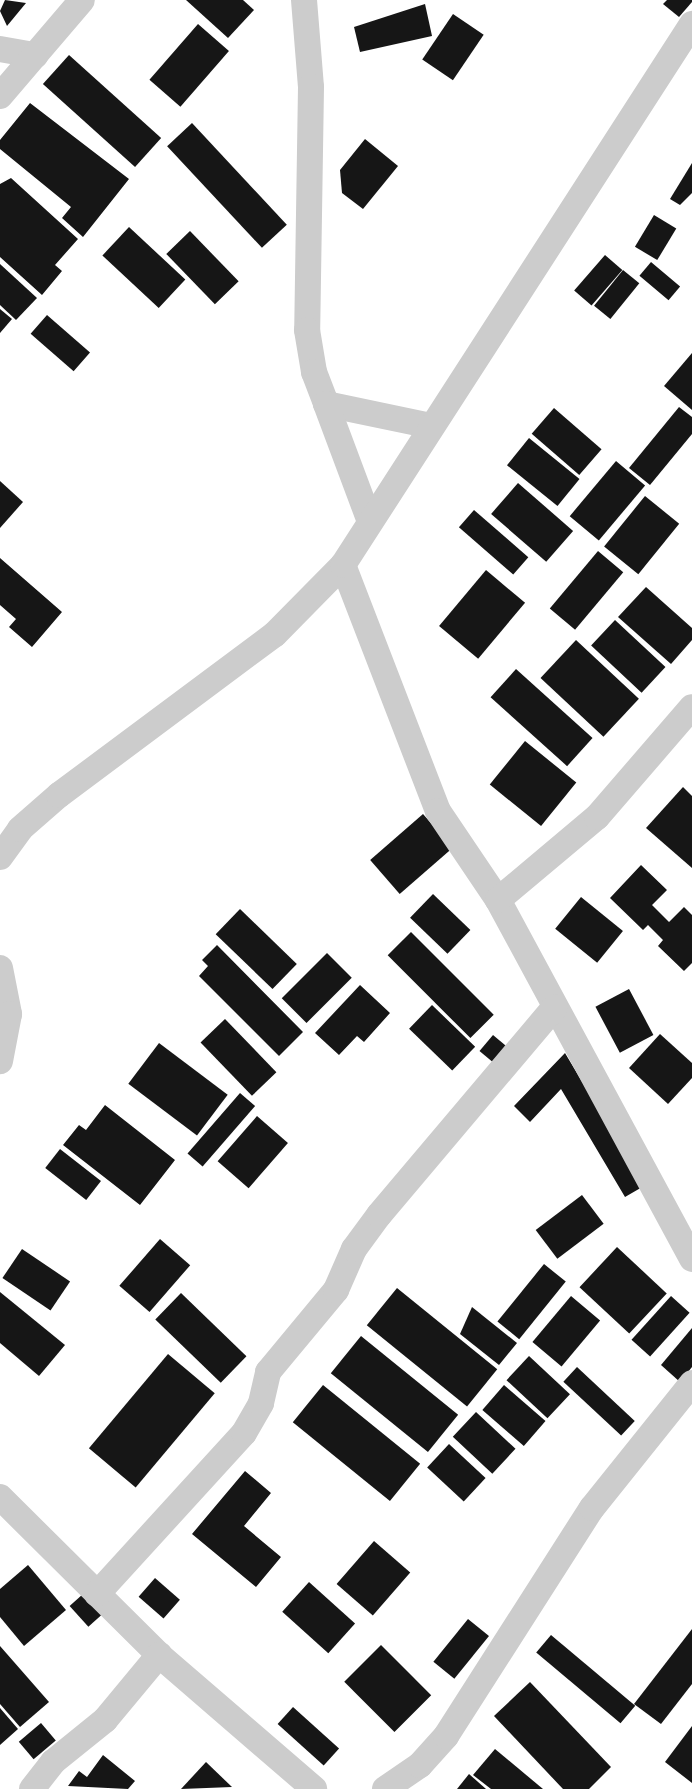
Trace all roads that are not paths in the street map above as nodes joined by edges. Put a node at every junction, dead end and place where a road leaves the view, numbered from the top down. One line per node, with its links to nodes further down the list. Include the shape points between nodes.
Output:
1 (82, 0): 5 (street)
2 (304, 0): 7 (street, via 311,87 307,330)
3 (692, 24): 8 (street)
4 (0, 49): 5 (street)
5 (35, 55): 6 (street)
6 (0, 96)
7 (326, 404): 8 (street); 9 (street)
8 (431, 426): 9 (street)
9 (369, 519): 10 (street)
10 (343, 565): 12 (street, via 275,634 20,828); 13 (street, via 438,811)
11 (687, 725): 13 (street, via 597,817)
12 (0, 857)
13 (498, 900): 15 (street)
14 (0, 968): 16 (street, via 9,1014)
15 (555, 1007): 17 (street); 21 (street, via 354,1249 336,1290 268,1372 261,1403 244,1433)
16 (0, 1061)
17 (685, 1219): 18 (street)
18 (692, 1259)
19 (687, 1395): 25 (street, via 592,1508 446,1736)
20 (0, 1497): 21 (street)
21 (97, 1594): 22 (street)
22 (159, 1655): 23 (street, via 105,1720 53,1762); 24 (street)
23 (32, 1789)
24 (314, 1789)
25 (385, 1789)

